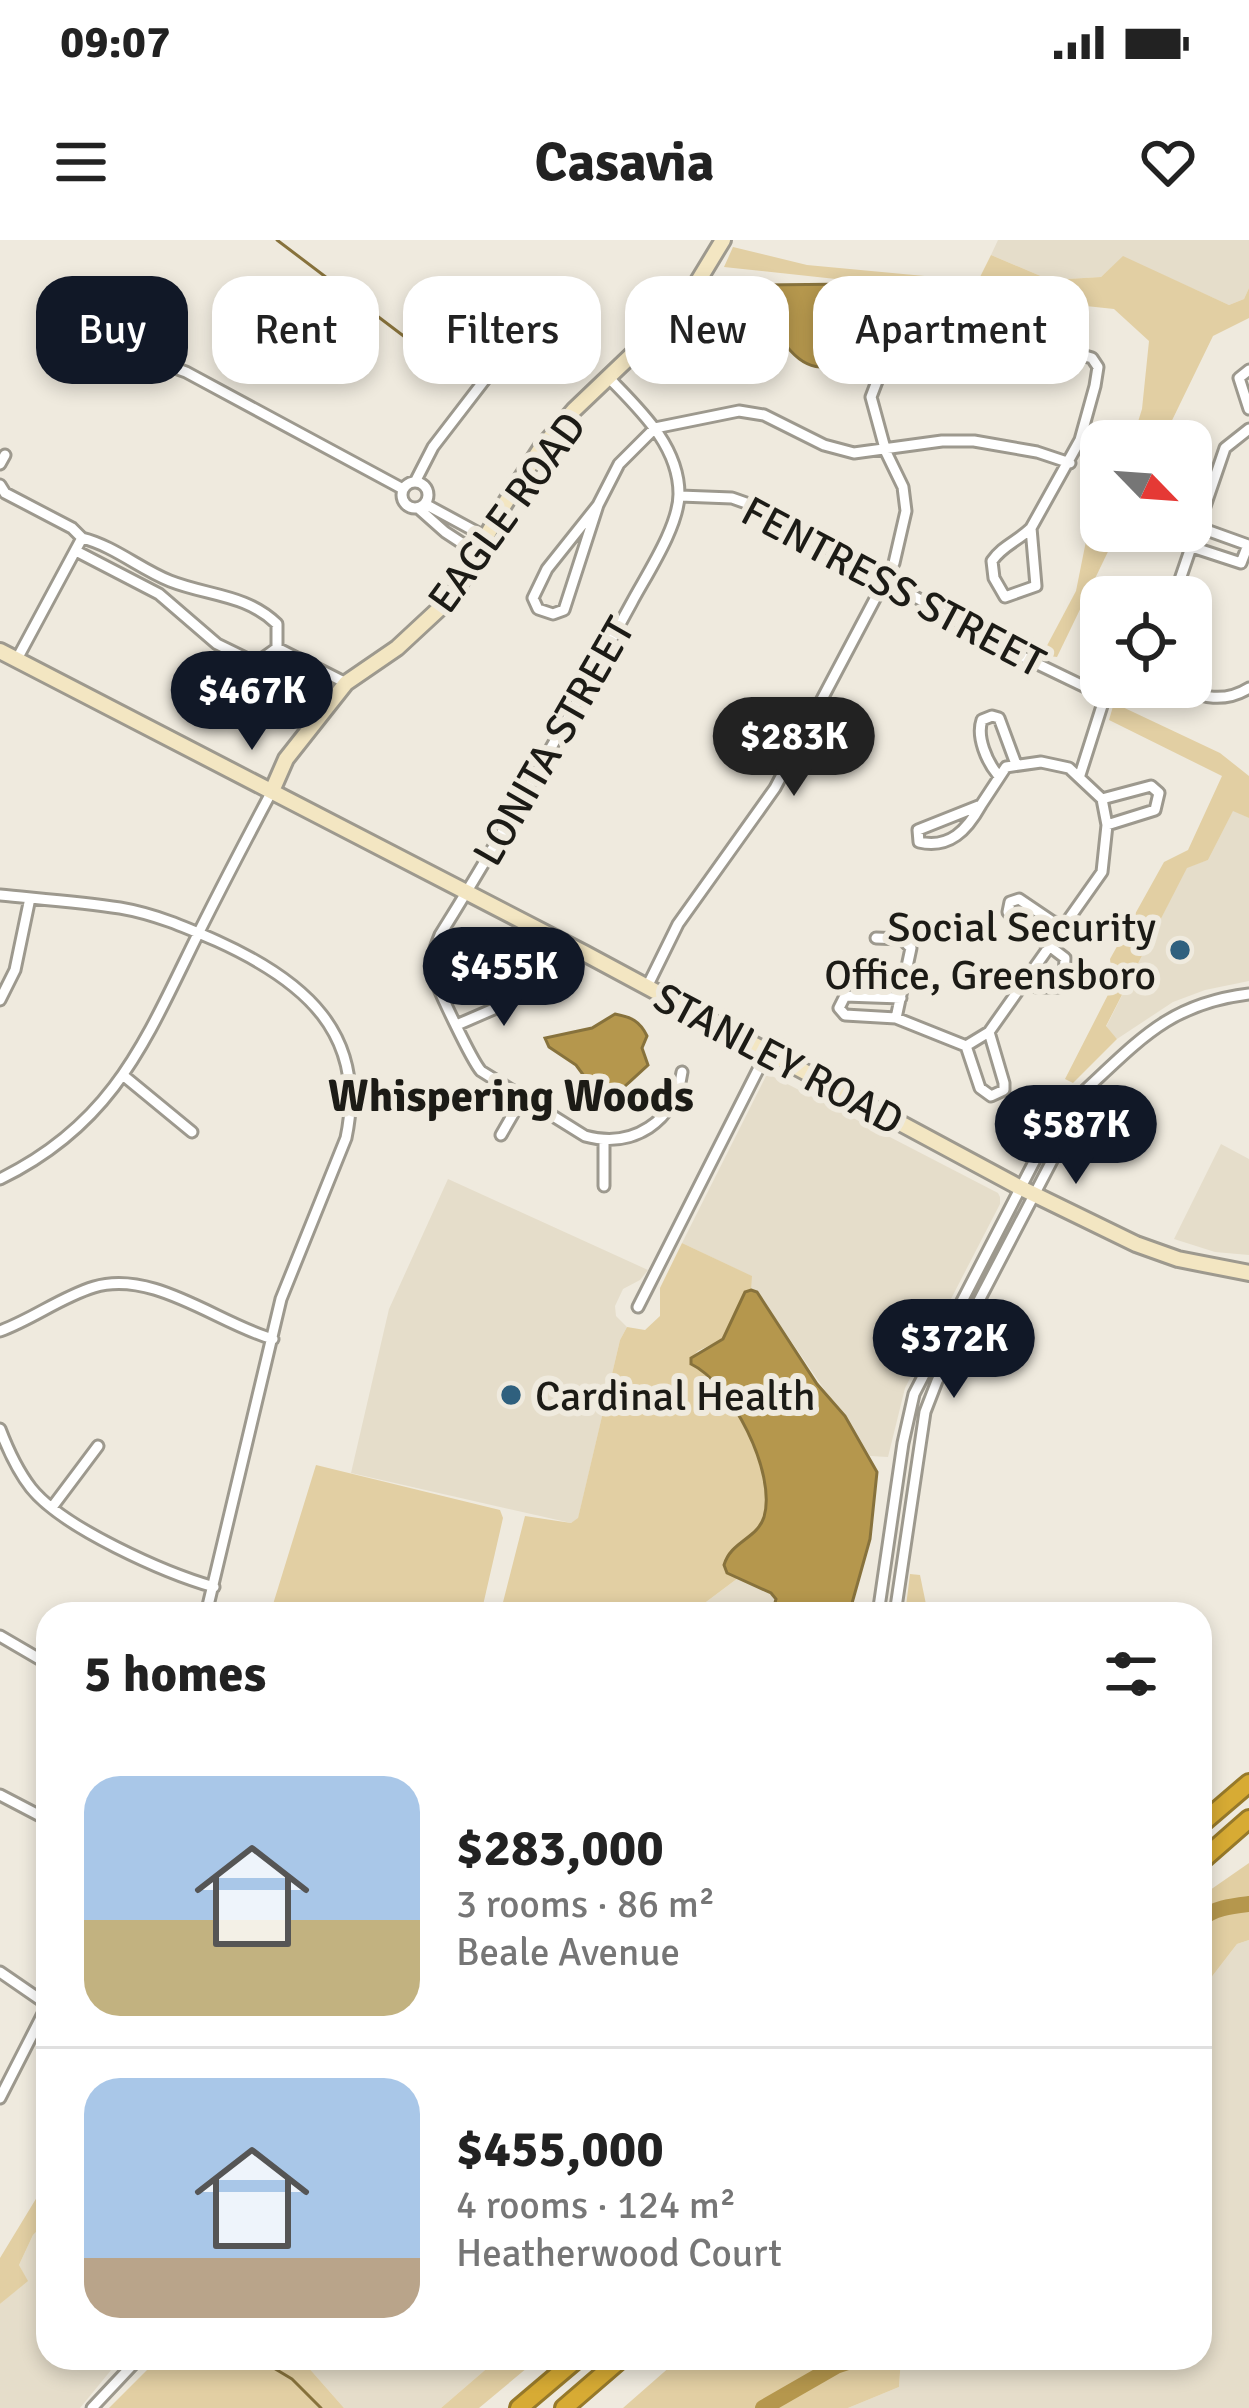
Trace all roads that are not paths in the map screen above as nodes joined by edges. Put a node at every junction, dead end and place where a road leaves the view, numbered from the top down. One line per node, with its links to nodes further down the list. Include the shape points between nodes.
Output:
1 (723, 240): 4 (street, EAGLE ROAD, via 683,307)
2 (1249, 370): 6 (street, via 1239,378)
3 (188, 373): 14 (street)
4 (610, 379): 7 (street); 20 (street, EAGLE ROAD, via 541,448)
5 (482, 384): 11 (street)
6 (1249, 409)
7 (655, 428): 9 (street, via 740,411 842,450); 15 (street); 16 (street, via 619,464)
8 (1249, 429): 12 (street, via 1225,448)
9 (886, 452): 10 (street, via 974,441); 10 (street, via 871,397 879,376 916,338 932,333 1030,340 1092,358 1095,386); 25 (street, via 906,511)
10 (1070, 463): 18 (street)
11 (416, 482): 14 (street); 17 (street, via 428,492)
12 (1212, 484)
13 (0, 485): 21 (street)
14 (403, 489): 17 (street, via 404,502)
15 (680, 496): 25 (street, FENTRESS STREET, via 749,504); 44 (street, LONITA STREET, via 644,580)
16 (598, 505): 16 (street, via 547,568 533,598 538,609 564,610)
17 (421, 506): 20 (street); 24 (street)
18 (1031, 528): 18 (street, via 992,561 1005,597 1036,586)
19 (1212, 532): 23 (street, via 1248,545 1241,563)
20 (486, 537): 24 (street, EAGLE ROAD)
21 (82, 538): 22 (street); 26 (street)
22 (78, 552): 27 (street); 30 (street)
23 (1207, 552)
24 (477, 553): 32 (street, EAGLE ROAD, via 431,619)
25 (885, 581): 31 (street, FENTRESS STREET); 52 (street, via 775,788 702,886)
26 (197, 589): 27 (street); 28 (street, via 268,616 278,626)
27 (184, 613): 28 (street, via 217,644 256,663)
28 (277, 648): 32 (street)
29 (0, 650): 30 (street, STANLEY ROAD)
30 (17, 659): 40 (street, STANLEY ROAD)
31 (1080, 680)
32 (346, 683): 40 (street, EAGLE ROAD, via 286,759)
33 (1246, 690): 34 (street); 35 (street)
34 (1212, 696)
35 (1249, 706)
36 (1102, 708): 39 (street)
37 (1016, 764): 38 (street); 38 (street, via 999,718 982,720); 39 (street, via 1041,762)
38 (998, 775): 42 (street)
39 (1080, 775): 41 (street)
40 (272, 791): 44 (street, STANLEY ROAD); 48 (street, EAGLE ROAD)
41 (1102, 799): 43 (street); 43 (street, via 1151,786 1160,794 1155,810)
42 (981, 805): 42 (street, via 928,823 918,830 920,842 959,836)
43 (1107, 825): 47 (street, via 1102,872)
44 (467, 892): 52 (street, STANLEY ROAD); 58 (street, LONITA STREET, via 432,956 433,975)
45 (0, 895): 46 (street)
46 (30, 898): 48 (street, via 121,908); 56 (street, via 16,970)
47 (1065, 924): 50 (street); 50 (street, via 1019,898 1010,902 1014,919)
48 (198, 933): 63 (street, EAGLE ROAD); 76 (street, via 302,990 327,1020 346,1065 346,1138)
49 (876, 938): 55 (street, via 902,939 911,948)
50 (1050, 946): 51 (street); 51 (street, via 1065,958 1064,980 1049,988)
51 (1027, 980): 59 (street)
52 (647, 987): 61 (street, STANLEY ROAD)
53 (524, 992): 58 (street)
54 (1249, 994): 64 (street, via 1157,1025)
55 (901, 998): 57 (street); 57 (street, via 841,999 845,1015)
56 (0, 1000)
57 (896, 1018): 60 (street)
58 (459, 1024): 65 (street, LONITA STREET, via 469,1058)
59 (989, 1032): 60 (street); 60 (street, via 1004,1083 998,1093 980,1088)
60 (966, 1046)
61 (767, 1052): 71 (street, STANLEY ROAD); 74 (street)
62 (682, 1072): 68 (street, via 661,1120)
63 (124, 1076): 66 (street); 69 (street, EAGLE ROAD, via 97,1111)
64 (1092, 1084): 71 (street, via 1064,1110); 72 (street)
65 (524, 1095): 67 (street); 68 (street, LONITA STREET, via 568,1129)
66 (192, 1132)
67 (500, 1135)
68 (604, 1141): 70 (street)
69 (0, 1179)
70 (604, 1186)
71 (1019, 1187): 72 (street, STANLEY ROAD); 82 (street, via 914,1394)
72 (1037, 1196): 73 (street, STANLEY ROAD, via 1136,1244); 83 (street, via 925,1412)
73 (1249, 1273)
74 (638, 1307)
75 (0, 1331): 76 (street, via 98,1286 122,1285 165,1294)
76 (273, 1339): 80 (street)
77 (0, 1429): 79 (street, via 33,1491)
78 (98, 1446): 79 (street)
79 (53, 1506): 80 (street, via 141,1561)
80 (214, 1587): 81 (street)
81 (210, 1602)
82 (880, 1602)
83 (898, 1602)
84 (0, 1636): 85 (street)
85 (36, 1657)
86 (1249, 1783): 89 (highway)
87 (0, 1795): 88 (street)
88 (36, 1814)
89 (1212, 1815)
90 (1249, 1819): 91 (highway)
91 (1212, 1851)
92 (0, 1972): 93 (street)
93 (36, 1996)
94 (36, 2028): 95 (street)
95 (0, 2098)
96 (128, 2370): 99 (street)
97 (564, 2370): 100 (highway)
98 (608, 2370): 101 (highway)
99 (92, 2408)
100 (520, 2408)
101 (563, 2408)

